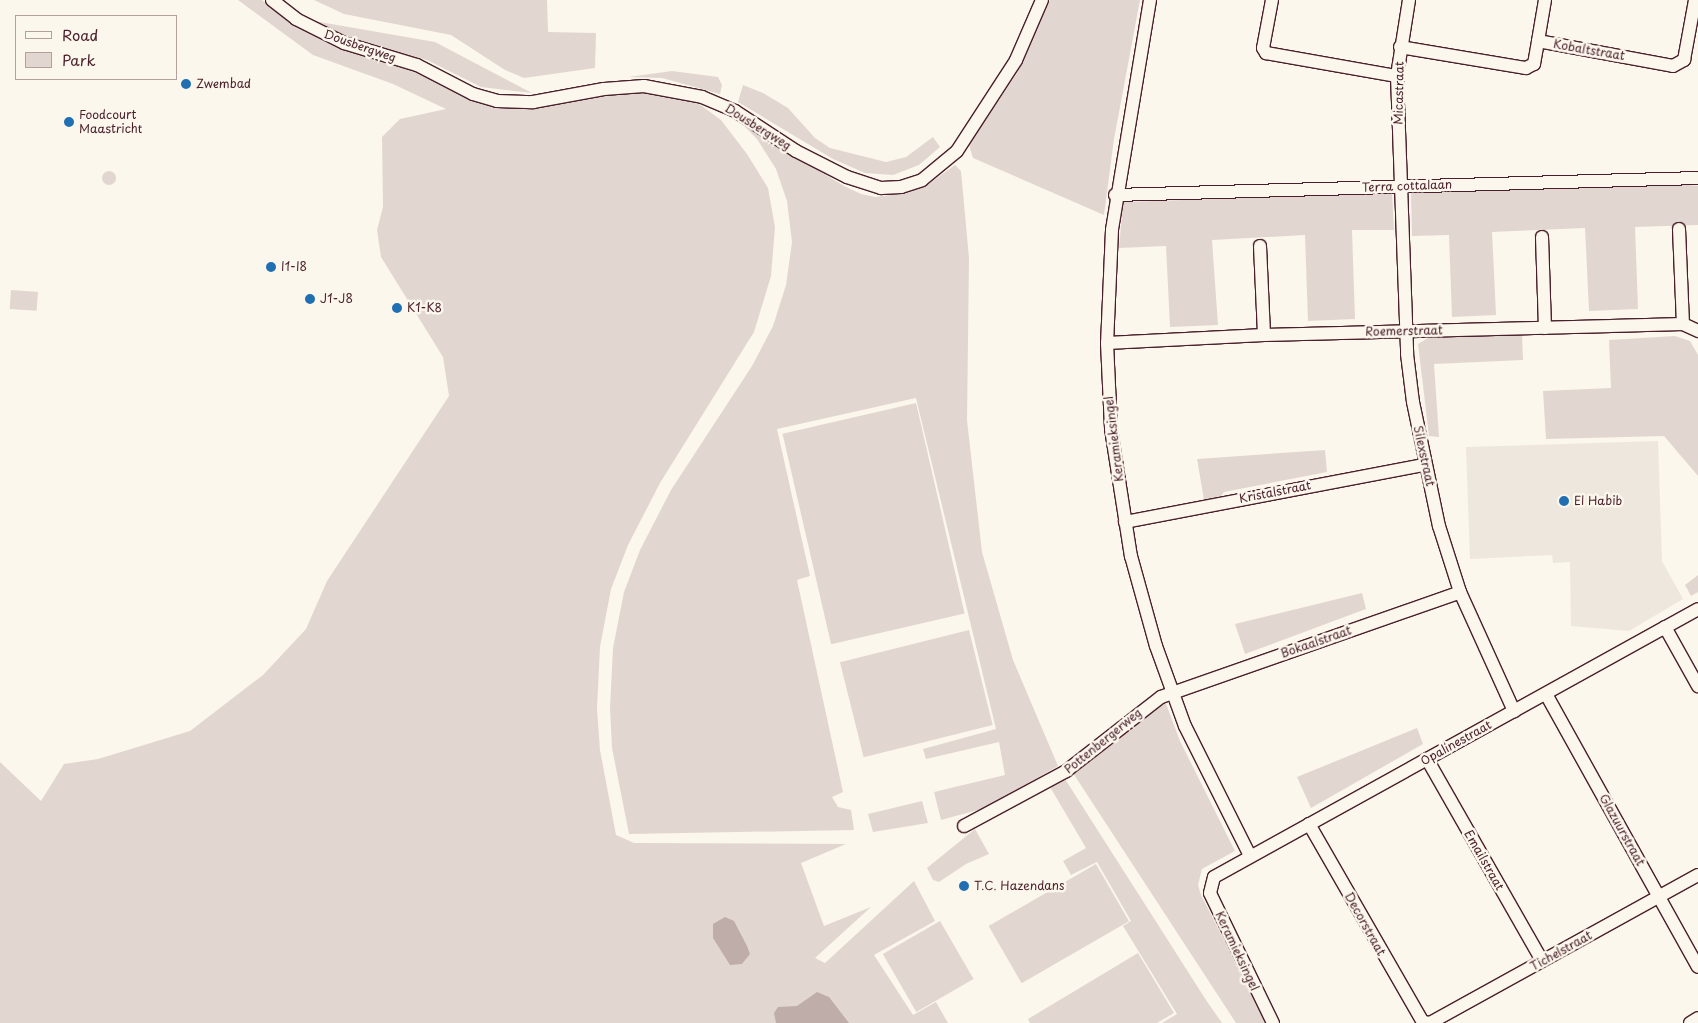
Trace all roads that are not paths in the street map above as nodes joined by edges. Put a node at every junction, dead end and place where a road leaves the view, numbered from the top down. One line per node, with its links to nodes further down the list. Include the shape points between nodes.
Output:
1 (272, 0): 2 (street, Dousbergweg, via 296,19 326,35 417,65 491,100 533,102 604,89 644,86 702,97 736,111 796,151 846,177 881,188 901,187 922,180 957,150 1016,60)
2 (1042, 0)
3 (1150, 0): 13 (street, Keramieksingel)
4 (1272, 0): 10 (street, via 1263,48 1266,53)
5 (1409, 0): 9 (street, Micastraat)
6 (1545, 0): 8 (street)
7 (1695, 0): 8 (street, Kobaltstraat, via 1684,60 1680,64)
8 (1538, 41): 9 (street, Kobaltstraat, via 1534,64 1526,68)
9 (1400, 47): 10 (street, Micastraat)
10 (1397, 76): 12 (street, Micastraat)
11 (1698, 178): 12 (street, Terra cottalaan)
12 (1400, 186): 13 (street, Terra cottalaan); 19 (street, Silexstraat)
13 (1115, 195): 22 (street, Keramieksingel)
14 (1679, 229): 17 (street)
15 (1542, 237): 18 (street)
16 (1260, 246): 21 (street)
17 (1683, 324): 18 (street, Roemerstraat); 20 (street, Roemerstraat)
18 (1545, 328): 19 (street, Roemerstraat)
19 (1407, 331): 21 (street, Roemerstraat); 23 (street, Silexstraat, via 1409,379)
20 (1698, 331)
21 (1264, 335): 22 (street, Roemerstraat)
22 (1107, 343): 24 (street, Keramieksingel, via 1110,412)
23 (1425, 464): 24 (street, Kristalstraat); 25 (street, Silexstraat, via 1439,526)
24 (1125, 522): 30 (street, Keramieksingel)
25 (1460, 592): 30 (street, Bokaalstraat); 31 (street, Silexstraat)
26 (1698, 609): 27 (street, Opalinestraat)
27 (1665, 627): 28 (street); 29 (street, Opalinestraat)
28 (1698, 686)
29 (1546, 694): 31 (street, Opalinestraat); 38 (street, Glazuurstraat)
30 (1166, 695): 34 (street, Pottenbergerweg, via 1066,771); 35 (street, Keramieksingel)
31 (1514, 711): 32 (street, Opalinestraat)
32 (1427, 759): 33 (street, Opalinestraat); 39 (street, Emailstraat)
33 (1309, 824): 35 (street, Opalinestraat); 42 (street, Decorstraat)
34 (964, 826)
35 (1250, 856): 37 (street, Opalinestraat)
36 (1698, 875): 38 (street, Tichelstraat)
37 (1214, 877): 43 (street, Keramieksingel, via 1210,893)
38 (1659, 896): 39 (street, Tichelstraat); 40 (street, Glazuurstraat)
39 (1542, 961): 42 (street, Tichelstraat, via 1430,1022)
40 (1698, 966)
41 (1698, 1018): 44 (street)
42 (1423, 1022)
43 (1273, 1023)
44 (1690, 1023)

